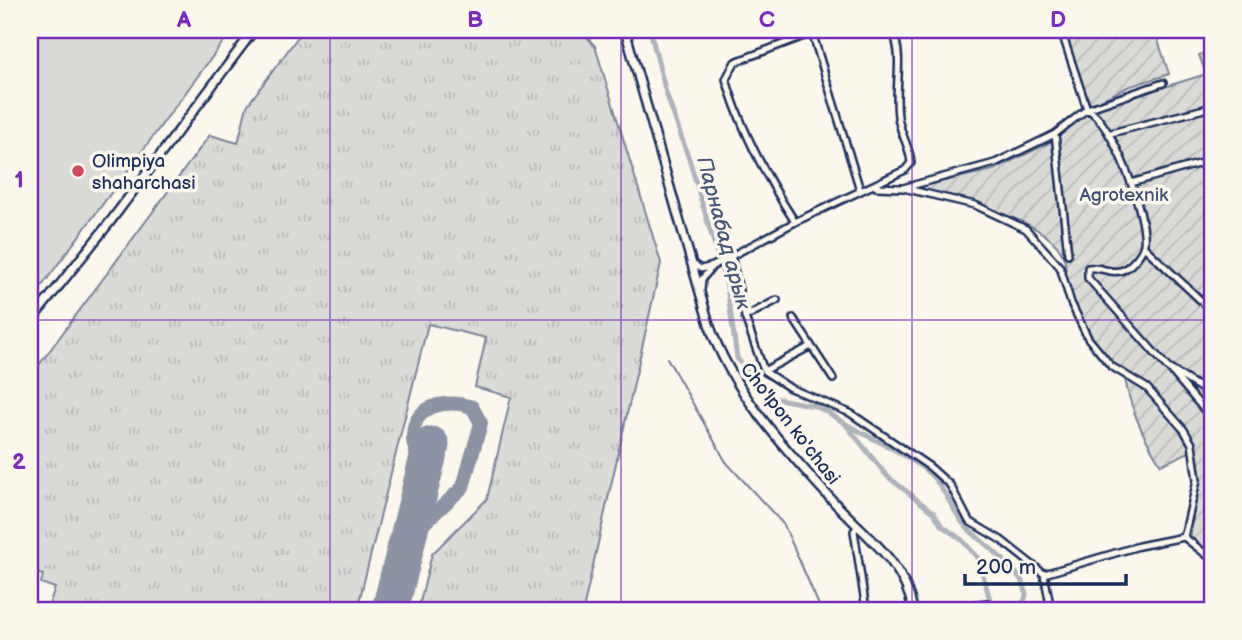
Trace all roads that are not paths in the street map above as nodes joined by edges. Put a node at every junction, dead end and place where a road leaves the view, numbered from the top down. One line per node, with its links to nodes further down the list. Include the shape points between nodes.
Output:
1 (254, 30): 28 (main road)
2 (625, 30): 20 (main road, Cho'lpon ko'chasi)
3 (820, 30): 6 (street)
4 (892, 30): 14 (street, via 898,57 899,122 910,146 911,163)
5 (1062, 30): 9 (street)
6 (812, 32): 16 (street); 17 (street, via 735,62 726,79 756,157)
7 (1163, 83): 9 (street)
8 (1212, 107): 10 (street)
9 (1087, 109): 10 (street, via 1097,114); 11 (street)
10 (1111, 133): 13 (street)
11 (1055, 134): 15 (street, via 995,163); 19 (street)
12 (1212, 160): 13 (street)
13 (1131, 183): 18 (street)
14 (872, 187): 15 (street); 16 (street)
15 (903, 188): 36 (street, via 975,205 1026,229 1060,267 1088,338 1111,366 1147,388 1192,444 1197,480)
16 (860, 190): 17 (street)
17 (795, 222): 21 (street)
18 (1144, 247): 25 (street); 30 (street, via 1126,268 1108,271 1095,267 1087,272)
19 (1068, 254)
20 (689, 257): 22 (street, via 701,269); 23 (main road, Cho'lpon ko'chasi)
21 (728, 257): 22 (street); 26 (street)
22 (713, 266): 23 (street, via 701,282)
23 (702, 300): 35 (main road, Cho'lpon ko'chasi, via 716,346 738,386 825,493)
24 (777, 300): 26 (street)
25 (1212, 312)
26 (745, 317): 31 (street)
27 (793, 318): 29 (street)
28 (30, 322)
29 (809, 347): 31 (street); 32 (street)
30 (1168, 368): 33 (street); 34 (street, via 1206,412)
31 (764, 371): 38 (street, via 790,388 850,413 930,467 950,485 969,521)
32 (833, 379)
33 (1212, 395)
34 (1212, 430)
35 (858, 526): 40 (street, via 854,531); 41 (main road, Cho'lpon ko'chasi, via 898,568)
36 (1184, 537): 37 (street); 38 (street)
37 (1212, 559)
38 (1044, 574): 43 (street)
39 (986, 603): 42 (street)
40 (866, 610)
41 (913, 610)
42 (934, 610)
43 (1051, 610)

